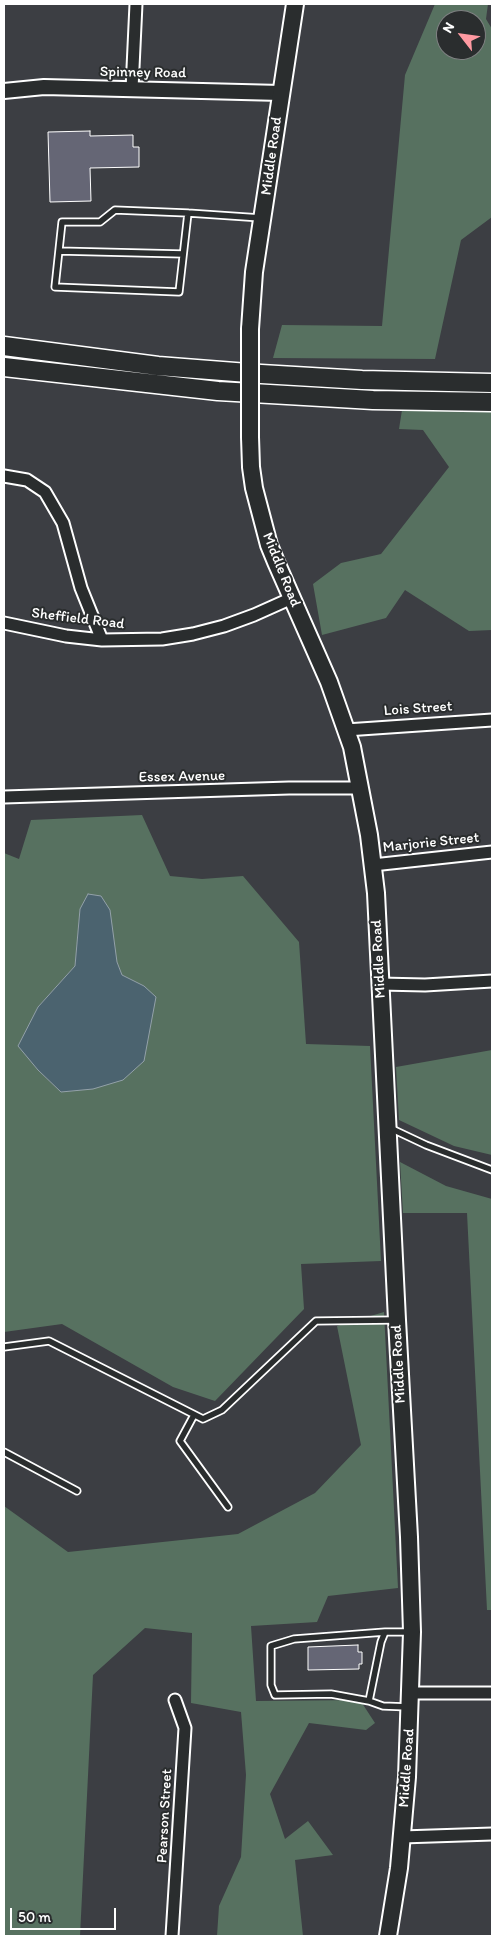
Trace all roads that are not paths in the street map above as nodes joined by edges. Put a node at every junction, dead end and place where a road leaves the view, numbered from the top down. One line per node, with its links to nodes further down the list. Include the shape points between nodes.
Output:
1 (136, 4): 3 (street)
2 (295, 4): 5 (main road, Middle Road)
3 (132, 89): 4 (street, Spinney Road, via 44,87); 5 (street, Spinney Road)
4 (4, 91)
5 (281, 93): 7 (main road, Middle Road)
6 (188, 213): 7 (lane); 8 (lane, via 115,210 100,222 62,222); 9 (lane)
7 (263, 218): 15 (main road, Middle Road, bridge, via 254,272 250,329 251,467 259,510)
8 (59, 251): 9 (lane); 9 (lane, via 55,287 179,292)
9 (183, 254)
10 (4, 346): 12 (main road, via 150,365 244,373)
11 (4, 367): 13 (main road, via 218,391 374,400)
12 (492, 383)
13 (492, 402)
14 (4, 476): 17 (street, via 27,480 44,492 63,523 81,588)
15 (292, 598): 17 (street, Sheffield Road, via 254,615 193,634 162,639); 19 (main road, Middle Road)
16 (4, 623): 17 (street, Sheffield Road)
17 (102, 640)
18 (492, 720): 19 (street, Lois Street)
19 (346, 730): 20 (main road, Middle Road)
20 (361, 788): 21 (street, Essex Avenue); 23 (main road, Middle Road)
21 (4, 797)
22 (492, 852): 23 (street, Marjorie Street)
23 (373, 865): 25 (main road, Middle Road)
24 (492, 981): 25 (street, via 425,986)
25 (380, 984): 26 (main road, Middle Road)
26 (388, 1127): 27 (lane); 28 (main road, Middle Road)
27 (492, 1170)
28 (397, 1320): 30 (lane, via 316,1321 222,1410 203,1419); 35 (main road, Middle Road)
29 (4, 1348): 30 (lane, via 48,1341)
30 (194, 1415): 33 (lane, via 180,1441)
31 (4, 1452): 32 (lane)
32 (78, 1491)
33 (228, 1507)
34 (385, 1632): 35 (lane); 39 (lane, via 380,1642); 39 (lane, via 294,1639 271,1646 271,1685 275,1695 331,1694)
35 (412, 1632): 38 (main road, Middle Road)
36 (492, 1693): 38 (street)
37 (175, 1700): 42 (street, Pearson Street, via 185,1728)
38 (411, 1700): 39 (lane, via 383,1706); 41 (main road, Middle Road)
39 (369, 1701)
40 (492, 1834): 41 (street)
41 (402, 1837): 43 (main road, Middle Road)
42 (172, 1936)
43 (388, 1936)

